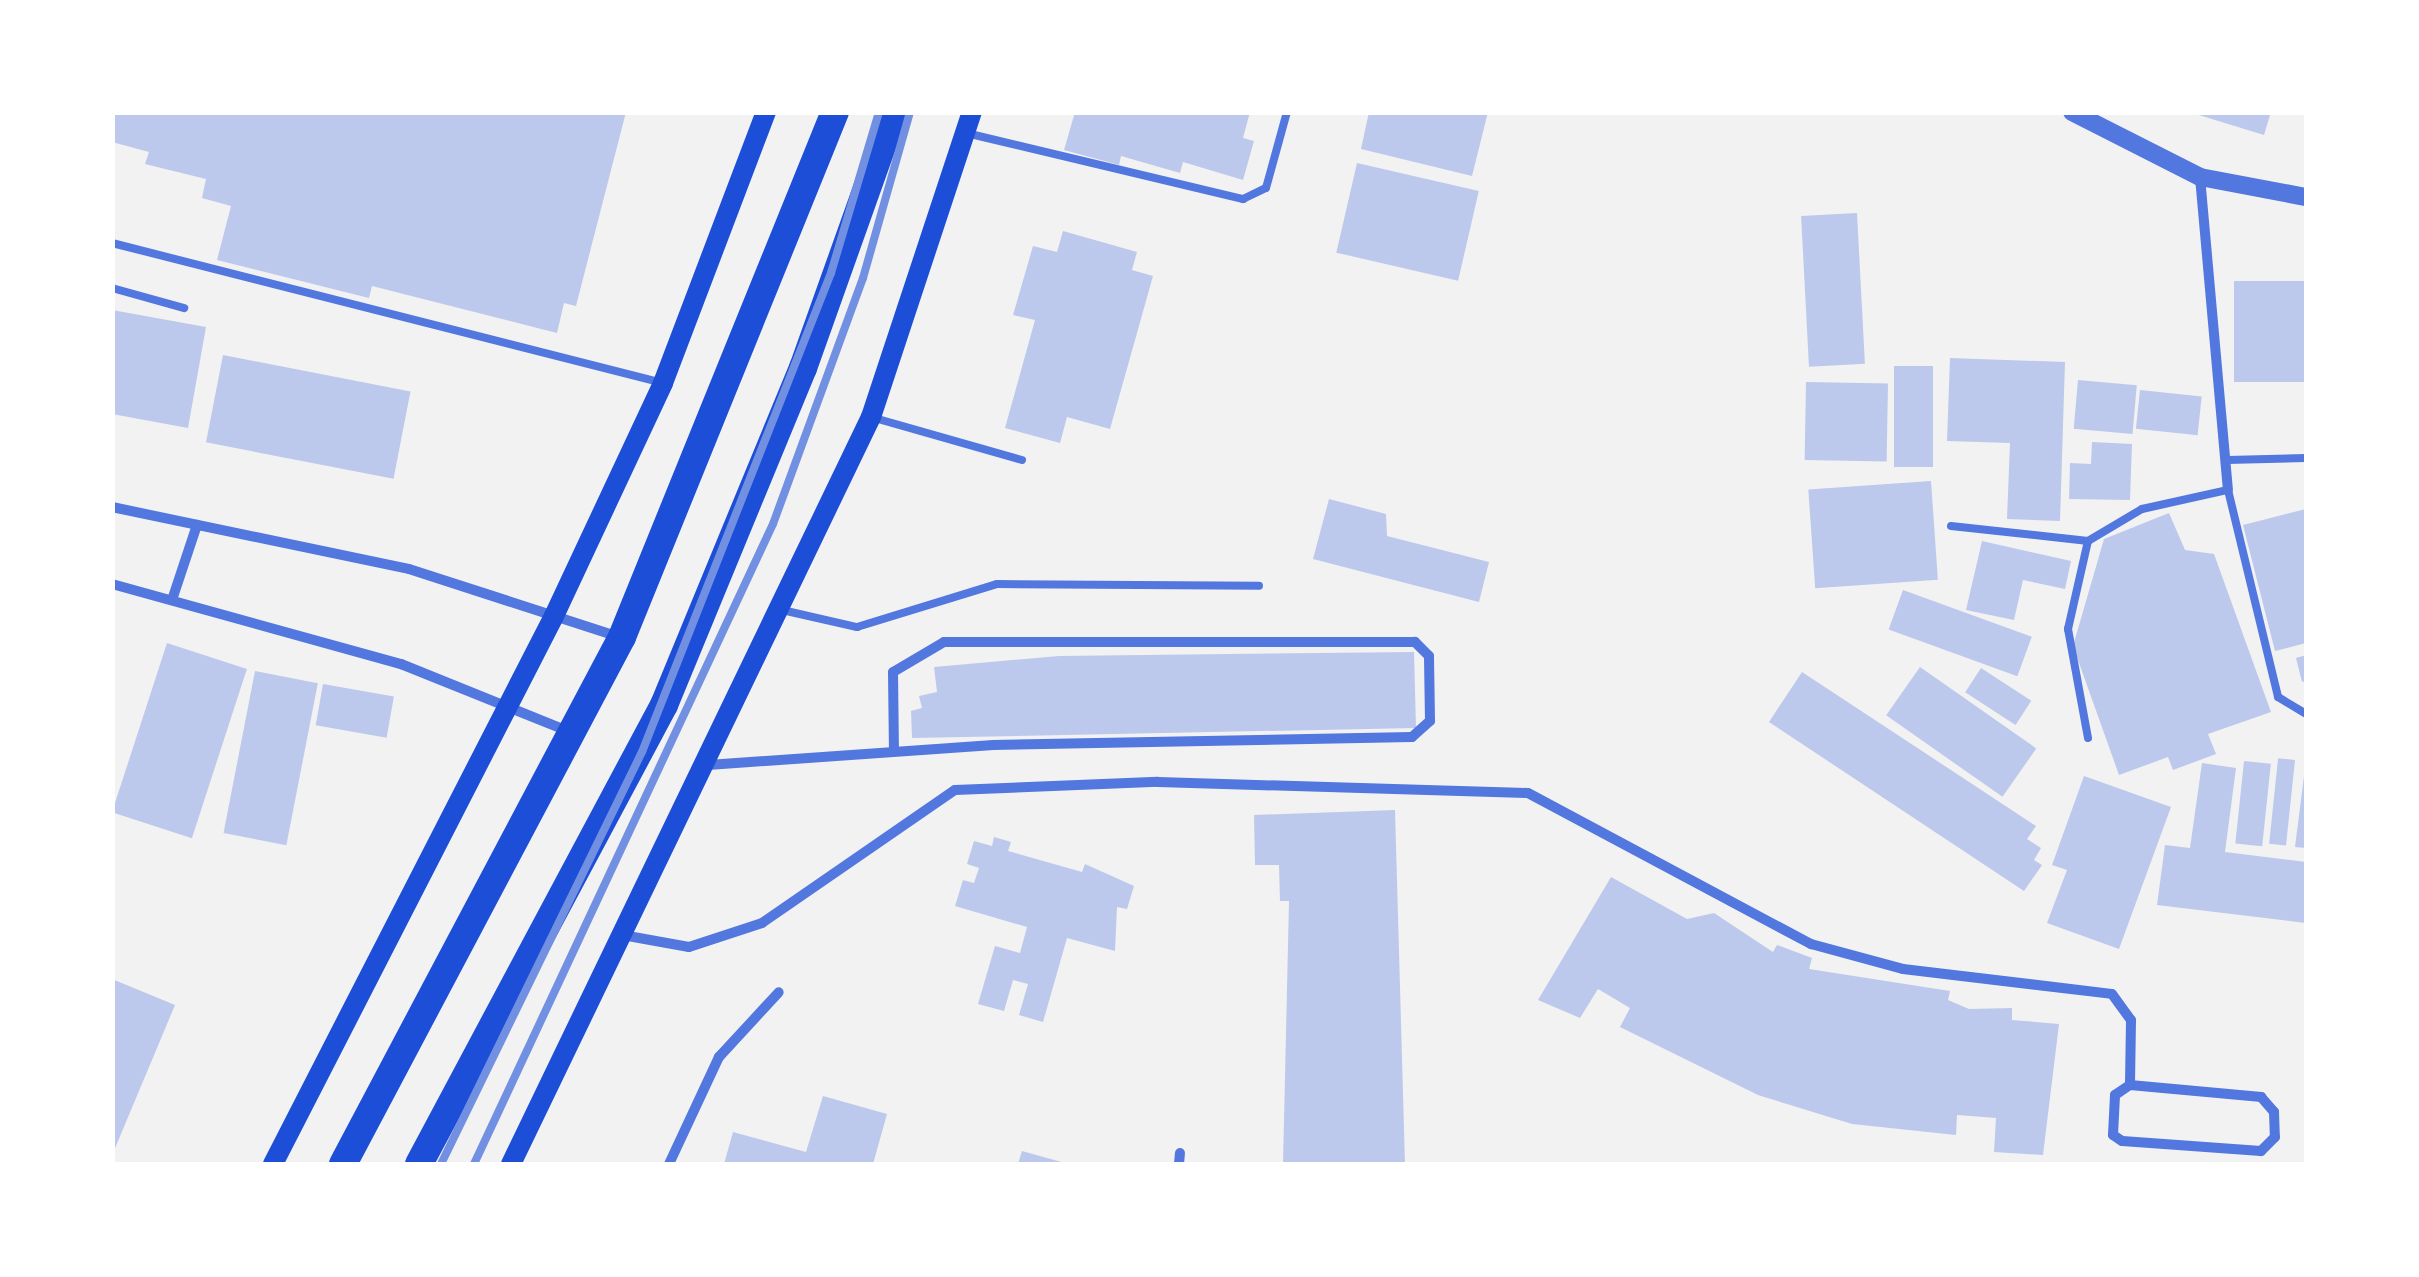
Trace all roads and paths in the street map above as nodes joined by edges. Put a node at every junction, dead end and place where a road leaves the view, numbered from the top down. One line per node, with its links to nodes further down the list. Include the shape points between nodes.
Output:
1 (766, 112): 12 (main road)
2 (835, 112): 27 (highway)
3 (894, 112): 39 (highway, via 804,368 664,705)
4 (1287, 112): 6 (lane, via 1266,188 1243,199)
5 (2072, 112): 7 (street)
6 (969, 122): 13 (main road)
7 (2200, 177): 8 (street); 16 (street)
8 (2306, 197)
9 (112, 244): 12 (lane)
10 (112, 288): 11 (lane)
11 (184, 308)
12 (663, 383): 26 (main road)
13 (871, 417): 15 (lane); 25 (main road)
14 (2306, 458): 16 (lane)
15 (1022, 460)
16 (2226, 460): 17 (street)
17 (2228, 490): 21 (lane, via 2142,509); 29 (lane, via 2278,698)
18 (112, 507): 19 (street)
19 (197, 526): 24 (street); 26 (street, via 409,569)
20 (1951, 526): 21 (lane)
21 (2088, 540): 31 (lane, via 2068,630)
22 (112, 584): 24 (street)
23 (1259, 586): 25 (lane, via 997,584 857,627)
24 (173, 598): 28 (street)
25 (781, 610): 33 (main road)
26 (554, 616): 27 (street); 28 (main road)
27 (622, 638): 30 (highway)
28 (510, 707): 30 (street); 37 (main road)
29 (2306, 714)
30 (574, 734): 38 (highway)
31 (2088, 738)
32 (894, 752): 32 (street, via 1412,737 1428,728 1429,656 1415,642 944,642 892,672); 33 (street)
33 (708, 765): 34 (main road)
34 (628, 936): 36 (street, via 689,947 762,923 955,790 1158,782 1528,792 1811,944 1903,969 2112,994 2131,1020); 40 (main road)
35 (779, 992): 41 (street, via 726,1046)
36 (2130, 1085): 36 (street, via 2261,1096 2274,1112 2275,1137 2261,1151 2122,1142 2114,1135 2115,1095)
37 (273, 1164)
38 (343, 1164)
39 (419, 1164)
40 (510, 1164)
41 (669, 1164)

